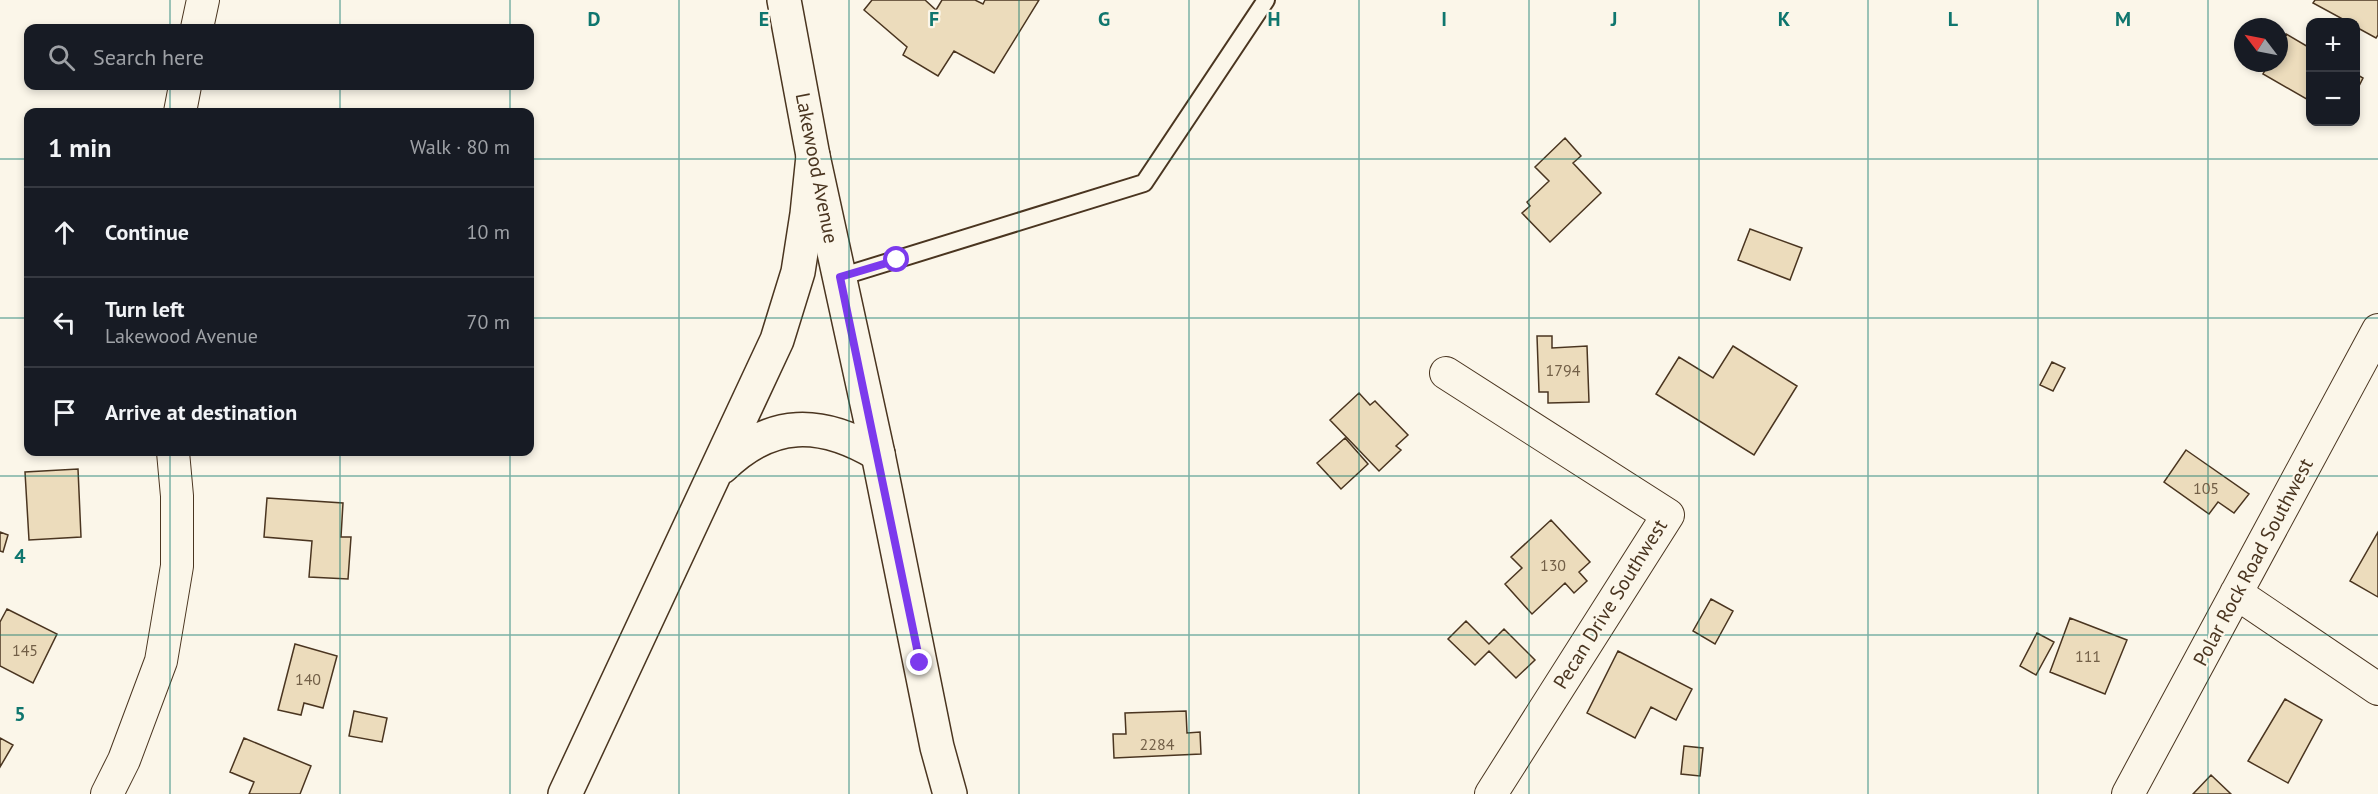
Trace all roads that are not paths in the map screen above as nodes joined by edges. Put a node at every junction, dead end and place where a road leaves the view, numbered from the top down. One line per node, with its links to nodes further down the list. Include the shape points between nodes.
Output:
1 (203, 0): 4 (street)
2 (784, 0): 7 (main road, Lakewood Avenue)
3 (1266, 0): 8 (lane, via 1144,183)
4 (198, 24)
5 (184, 90): 6 (street)
6 (181, 108)
7 (813, 156): 8 (main road, Lakewood Avenue); 13 (main road, via 798,272 780,329)
8 (840, 277): 11 (main road, Lakewood Avenue)
9 (2378, 330): 14 (street, Polar Rock Road Southwest)
10 (1446, 373): 19 (street, Pecan Drive Southwest, via 1668,515)
11 (878, 454): 13 (main road, via 854,439 797,429 752,442); 18 (main road, Lakewood Avenue)
12 (173, 456): 16 (street, via 177,566 161,661 124,760)
13 (716, 473): 17 (main road)
14 (2236, 593): 15 (street); 20 (street, Polar Rock Road Southwest)
15 (2378, 689)
16 (106, 794)
17 (565, 794)
18 (950, 794)
19 (1491, 794)
20 (2128, 794)

